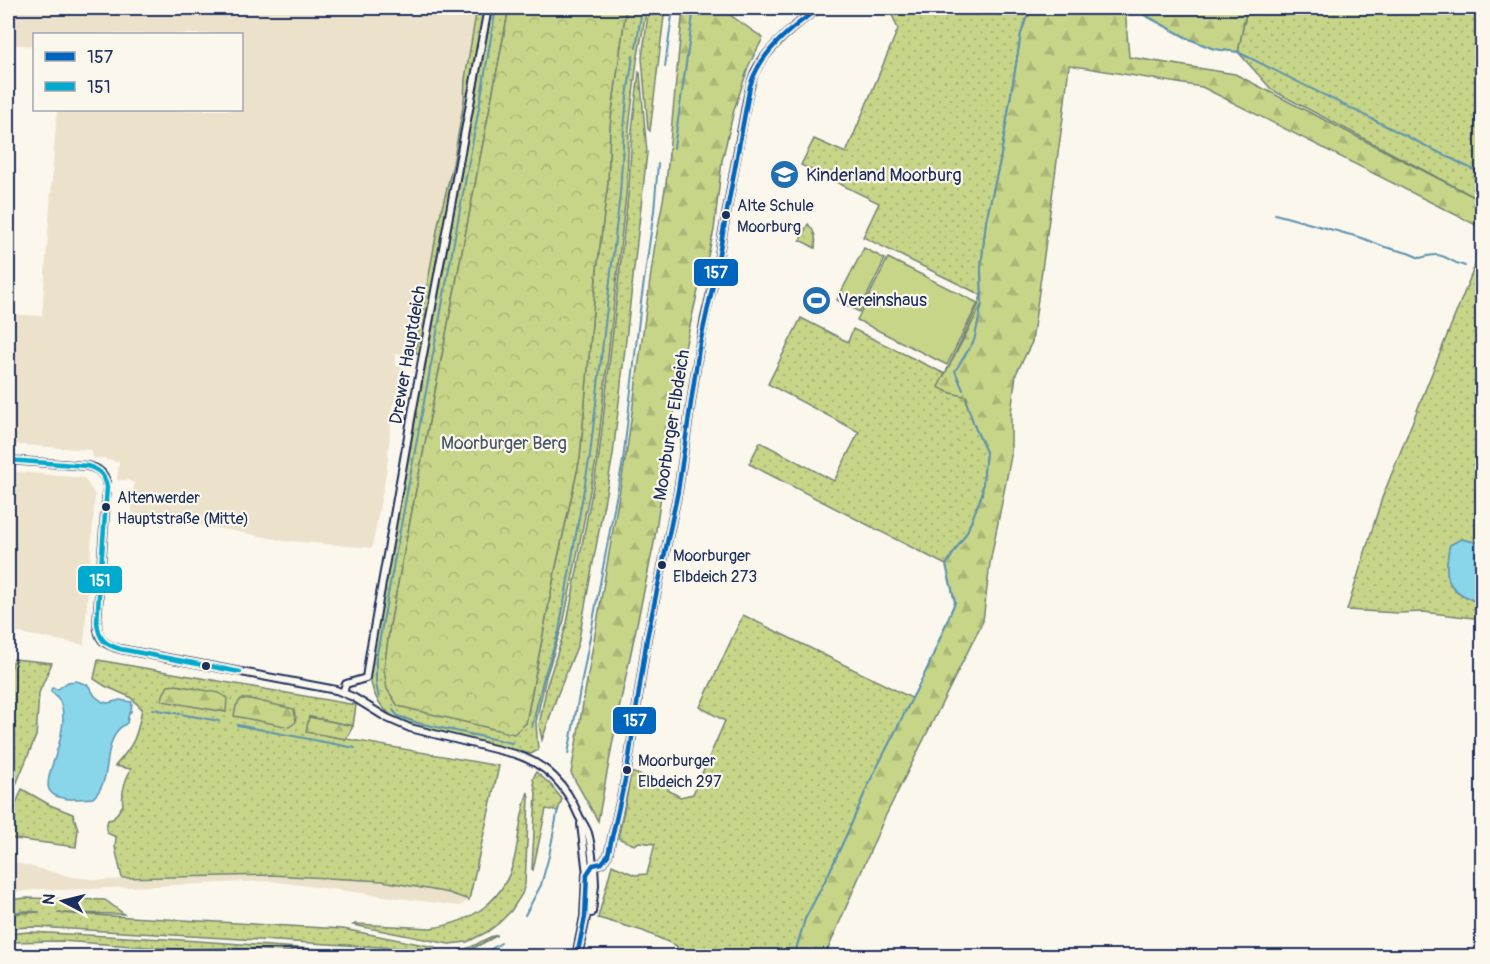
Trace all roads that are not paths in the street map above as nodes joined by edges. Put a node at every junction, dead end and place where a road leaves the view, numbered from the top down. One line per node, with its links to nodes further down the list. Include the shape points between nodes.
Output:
1 (488, 8): 4 (street, Drewer Hauptdeich, via 366,678 346,684)
2 (819, 8): 6 (street, Moorburger Elbdeich, via 764,58 749,90 705,318 678,491 647,638 627,771 608,855 603,863)
3 (8, 460): 4 (street, via 87,466 103,475 107,487 97,622 99,636 106,645)
4 (343, 692): 5 (street, via 410,728 535,762 567,790)
5 (581, 819): 6 (street, via 590,838); 7 (street)
6 (593, 865): 7 (street, Moorburger Elbdeich); 8 (street, via 592,906)
7 (587, 874): 8 (street)
8 (582, 938): 9 (street)
9 (577, 957)

